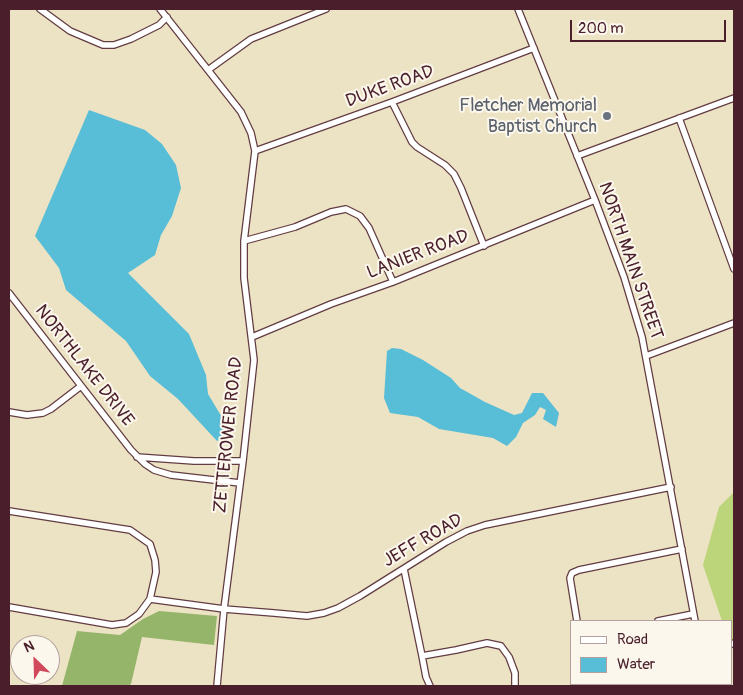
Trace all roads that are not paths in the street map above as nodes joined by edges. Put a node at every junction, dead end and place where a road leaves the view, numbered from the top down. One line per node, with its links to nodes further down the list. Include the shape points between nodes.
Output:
1 (40, 9): 5 (street, via 70,31 114,45 159,25)
2 (160, 9): 5 (street, ZETTEROWER ROAD)
3 (326, 9): 7 (street, via 251,40)
4 (518, 9): 6 (street, NORTH MAIN STREET)
5 (166, 17): 7 (street, ZETTEROWER ROAD)
6 (534, 48): 9 (street, DUKE ROAD); 12 (street, NORTH MAIN STREET)
7 (208, 70): 11 (street, ZETTEROWER ROAD, via 241,112)
8 (734, 98): 10 (street)
9 (392, 102): 11 (street, DUKE ROAD); 15 (street, via 412,142 454,174)
10 (679, 118): 12 (street); 16 (street)
11 (255, 151): 14 (street, ZETTEROWER ROAD)
12 (577, 156): 13 (street, NORTH MAIN STREET)
13 (595, 200): 15 (street, LANIER ROAD); 21 (street, NORTH MAIN STREET, via 624,277)
14 (244, 241): 17 (street, via 346,209 360,216 369,228); 20 (street, ZETTEROWER ROAD, via 244,278)
15 (484, 246): 17 (street, LANIER ROAD)
16 (734, 268)
17 (393, 282): 20 (street, LANIER ROAD)
18 (9, 293): 22 (street, NORTHLAKE DRIVE)
19 (734, 323): 21 (street)
20 (252, 338): 25 (street, ZETTEROWER ROAD, via 254,360)
21 (646, 356): 27 (street, NORTH MAIN STREET)
22 (81, 386): 23 (street, via 43,413); 24 (street, NORTHLAKE DRIVE)
23 (9, 412)
24 (137, 456): 25 (street); 26 (street, NORTHLAKE DRIVE, via 154,470 171,475)
25 (244, 461): 26 (street, ZETTEROWER ROAD)
26 (240, 483): 33 (street, ZETTEROWER ROAD)
27 (671, 487): 29 (street, NORTH MAIN STREET); 30 (street, JEFF ROAD, via 485,525 456,536)
28 (9, 511): 31 (street, via 130,530 142,537 150,544 155,560)
29 (682, 549): 34 (street, NORTH MAIN STREET); 35 (street, via 572,573 570,578)
30 (404, 569): 33 (street, JEFF ROAD, via 324,613 307,616); 38 (street)
31 (150, 600): 32 (street, via 139,614 126,622 112,625); 33 (street, JEFF ROAD)
32 (9, 607)
33 (224, 609): 39 (street, ZETTEROWER ROAD)
34 (693, 614): 36 (street); 37 (street, NORTH MAIN STREET)
35 (577, 620)
36 (663, 620)
37 (695, 620)
38 (422, 656): 40 (street); 41 (street, via 487,643 497,644 512,663)
39 (217, 686)
40 (430, 686)
41 (515, 686)

